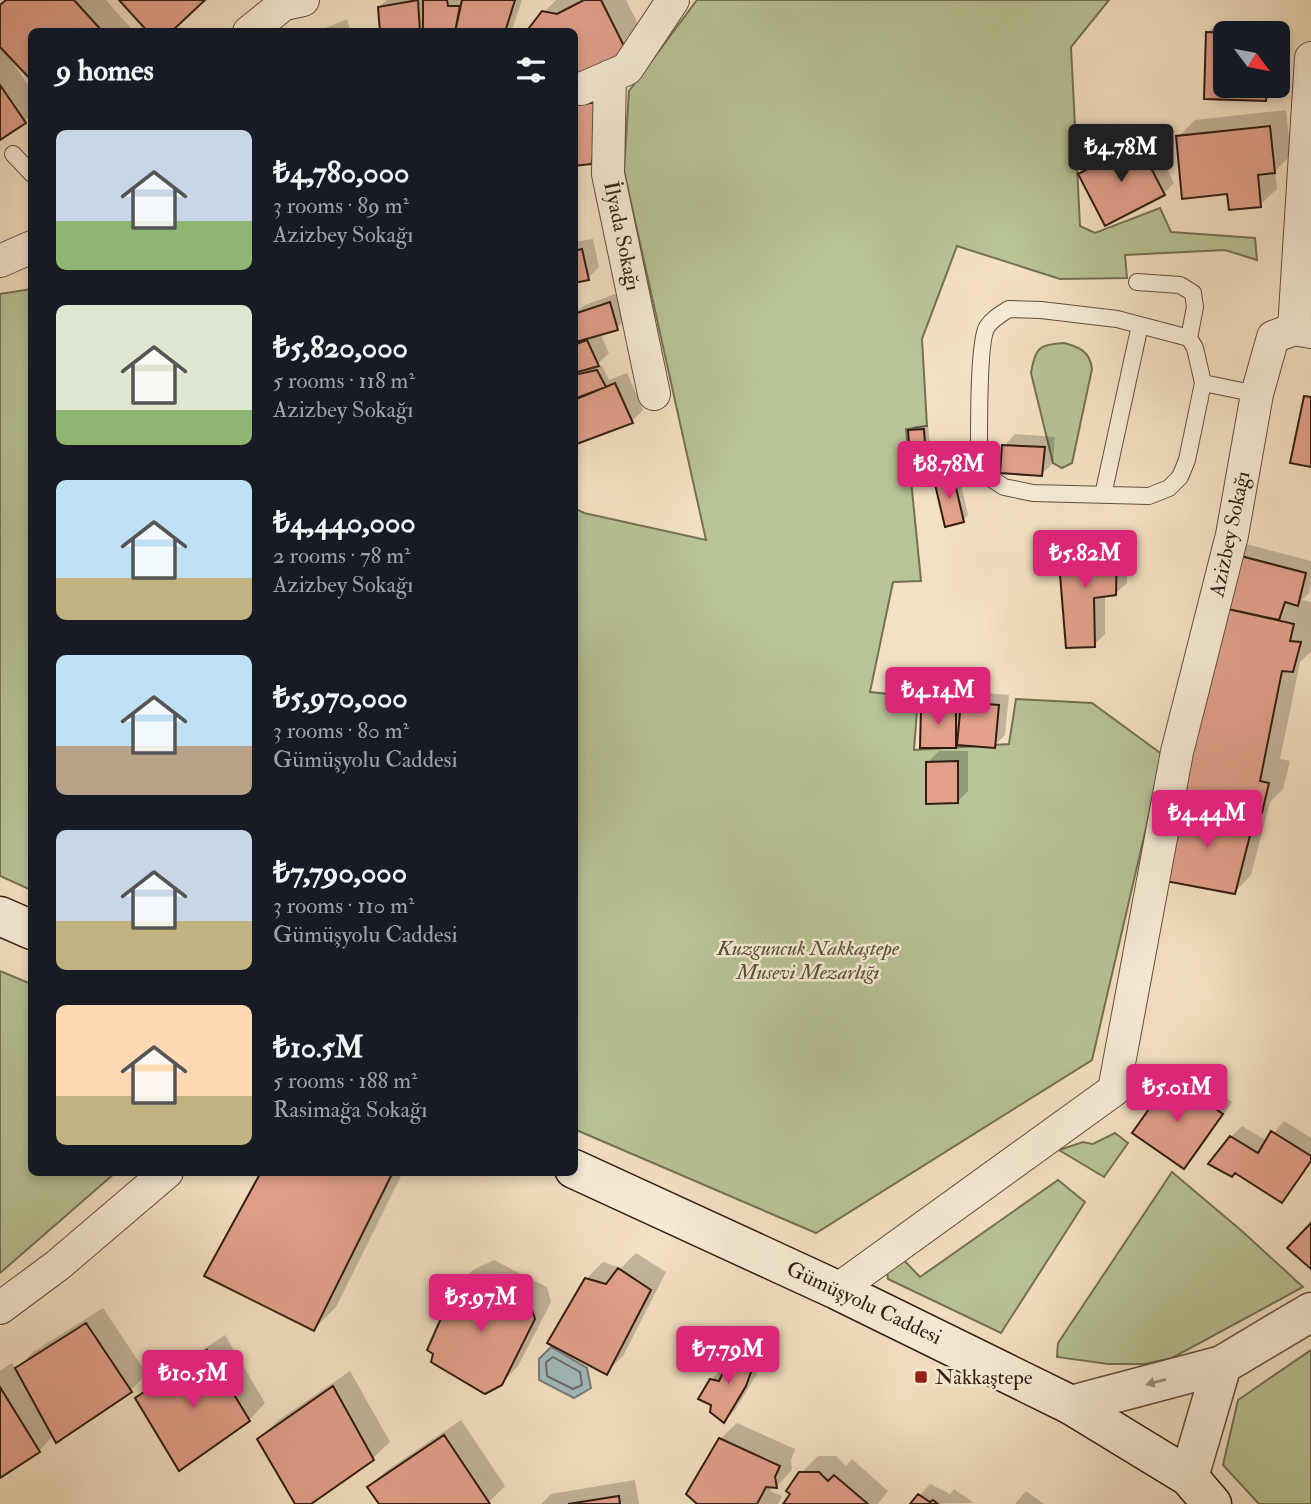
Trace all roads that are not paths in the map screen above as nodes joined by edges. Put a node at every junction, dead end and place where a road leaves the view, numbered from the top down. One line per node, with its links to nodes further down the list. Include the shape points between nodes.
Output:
1 (258, 0): 4 (street)
2 (303, 0): 5 (street, via 284,4)
3 (673, 0): 7 (street, via 627,69)
4 (236, 28)
5 (254, 28)
6 (1311, 58): 15 (street, Azizbey Sokağı)
7 (610, 76): 8 (street); 18 (street, İlyada Sokağı, via 608,174)
8 (578, 89)
9 (13, 154): 10 (lane)
10 (28, 170)
11 (28, 249): 12 (street)
12 (0, 261)
13 (1137, 282): 16 (lane, via 1180,285 1193,293)
14 (1140, 325): 16 (lane); 20 (lane); 20 (lane, via 1105,317 1009,309 985,329 979,460 987,476 1004,487 1033,493)
15 (1303, 330): 19 (street, Azizbey Sokağı, via 1273,337)
16 (1189, 338): 17 (lane)
17 (1203, 383): 19 (lane); 20 (lane, via 1180,477 1150,496)
18 (654, 394)
19 (1257, 394): 25 (street, Azizbey Sokağı, via 1232,535 1177,752 1114,1090)
20 (1103, 495)
21 (0, 916): 22 (main road)
22 (28, 928)
23 (578, 1171): 25 (main road, Gümüşyolu Caddesi)
24 (162, 1176): 26 (street)
25 (837, 1290): 29 (main road, Gümüşyolu Caddesi)
26 (0, 1308)
27 (1311, 1312): 28 (main road)
28 (1222, 1365): 29 (main road, one-way to 29); 30 (main road)
29 (1071, 1405): 30 (main road, Gümüşyolu Caddesi)
30 (1200, 1490)

